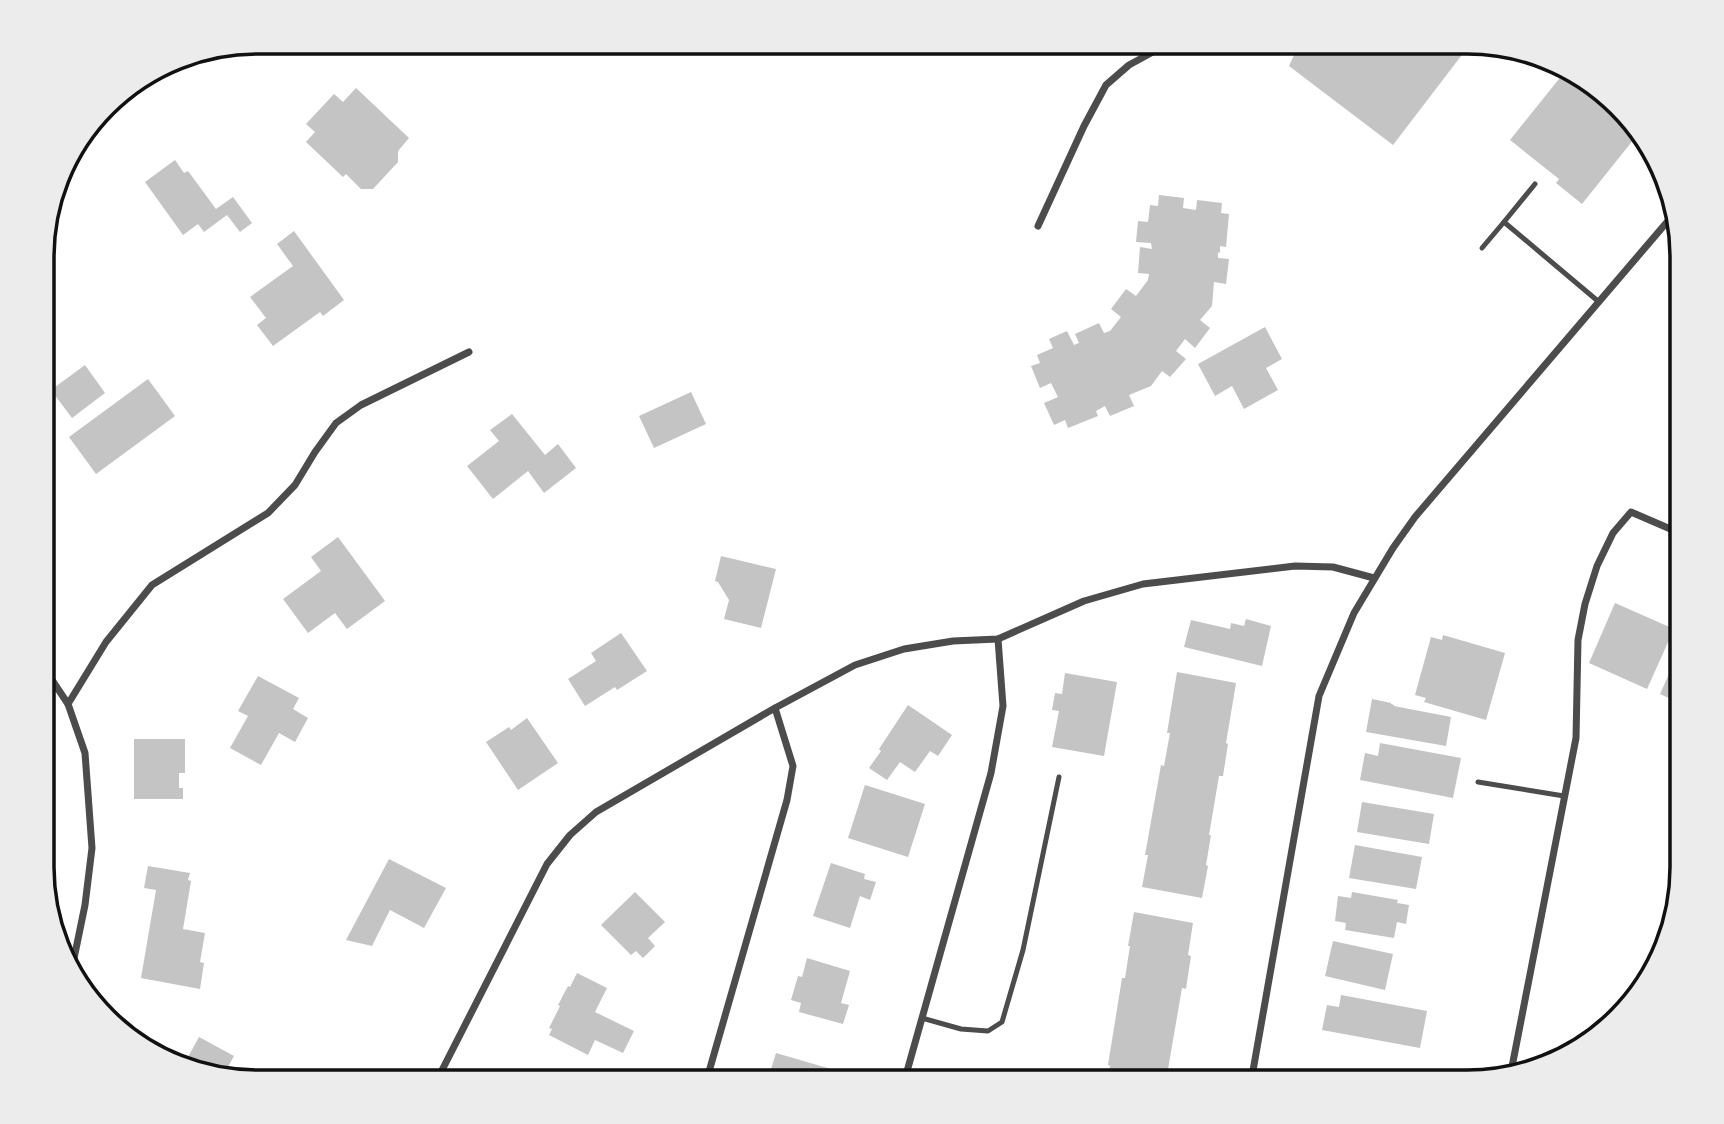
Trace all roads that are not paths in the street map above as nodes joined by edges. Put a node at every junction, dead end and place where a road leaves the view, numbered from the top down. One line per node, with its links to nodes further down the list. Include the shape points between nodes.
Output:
1 (1149, 54): 5 (street, via 1106,85)
2 (1535, 184): 3 (lane)
3 (1504, 222): 6 (lane); 7 (lane)
4 (1666, 223): 7 (street)
5 (1038, 226)
6 (1482, 248)
7 (1599, 302): 10 (street, via 1415,517)
8 (469, 352): 13 (street, via 361,405 336,423 295,485 268,513 152,586 106,642)
9 (1669, 528): 17 (street, via 1632,512 1614,533 1597,566 1578,640 1576,738)
10 (1374, 578): 11 (street, via 1333,568 1296,566 1143,584 1084,601); 22 (street, via 1319,696)
11 (998, 639): 14 (street, via 904,649 855,665); 19 (street, via 1003,706 991,773)
12 (54, 683): 13 (street)
13 (68, 704): 18 (street, via 85,753 92,848)
14 (775, 708): 23 (street, via 596,812 570,835 547,864); 24 (street, via 793,766)
15 (1059, 777): 19 (lane, via 1023,950 1002,1022 988,1031)
16 (1478, 782): 17 (lane)
17 (1564, 796): 20 (street)
18 (75, 954)
19 (922, 1018): 21 (street)
20 (1512, 1064)
21 (908, 1069)
22 (1253, 1069)
23 (442, 1070)
24 (709, 1070)

